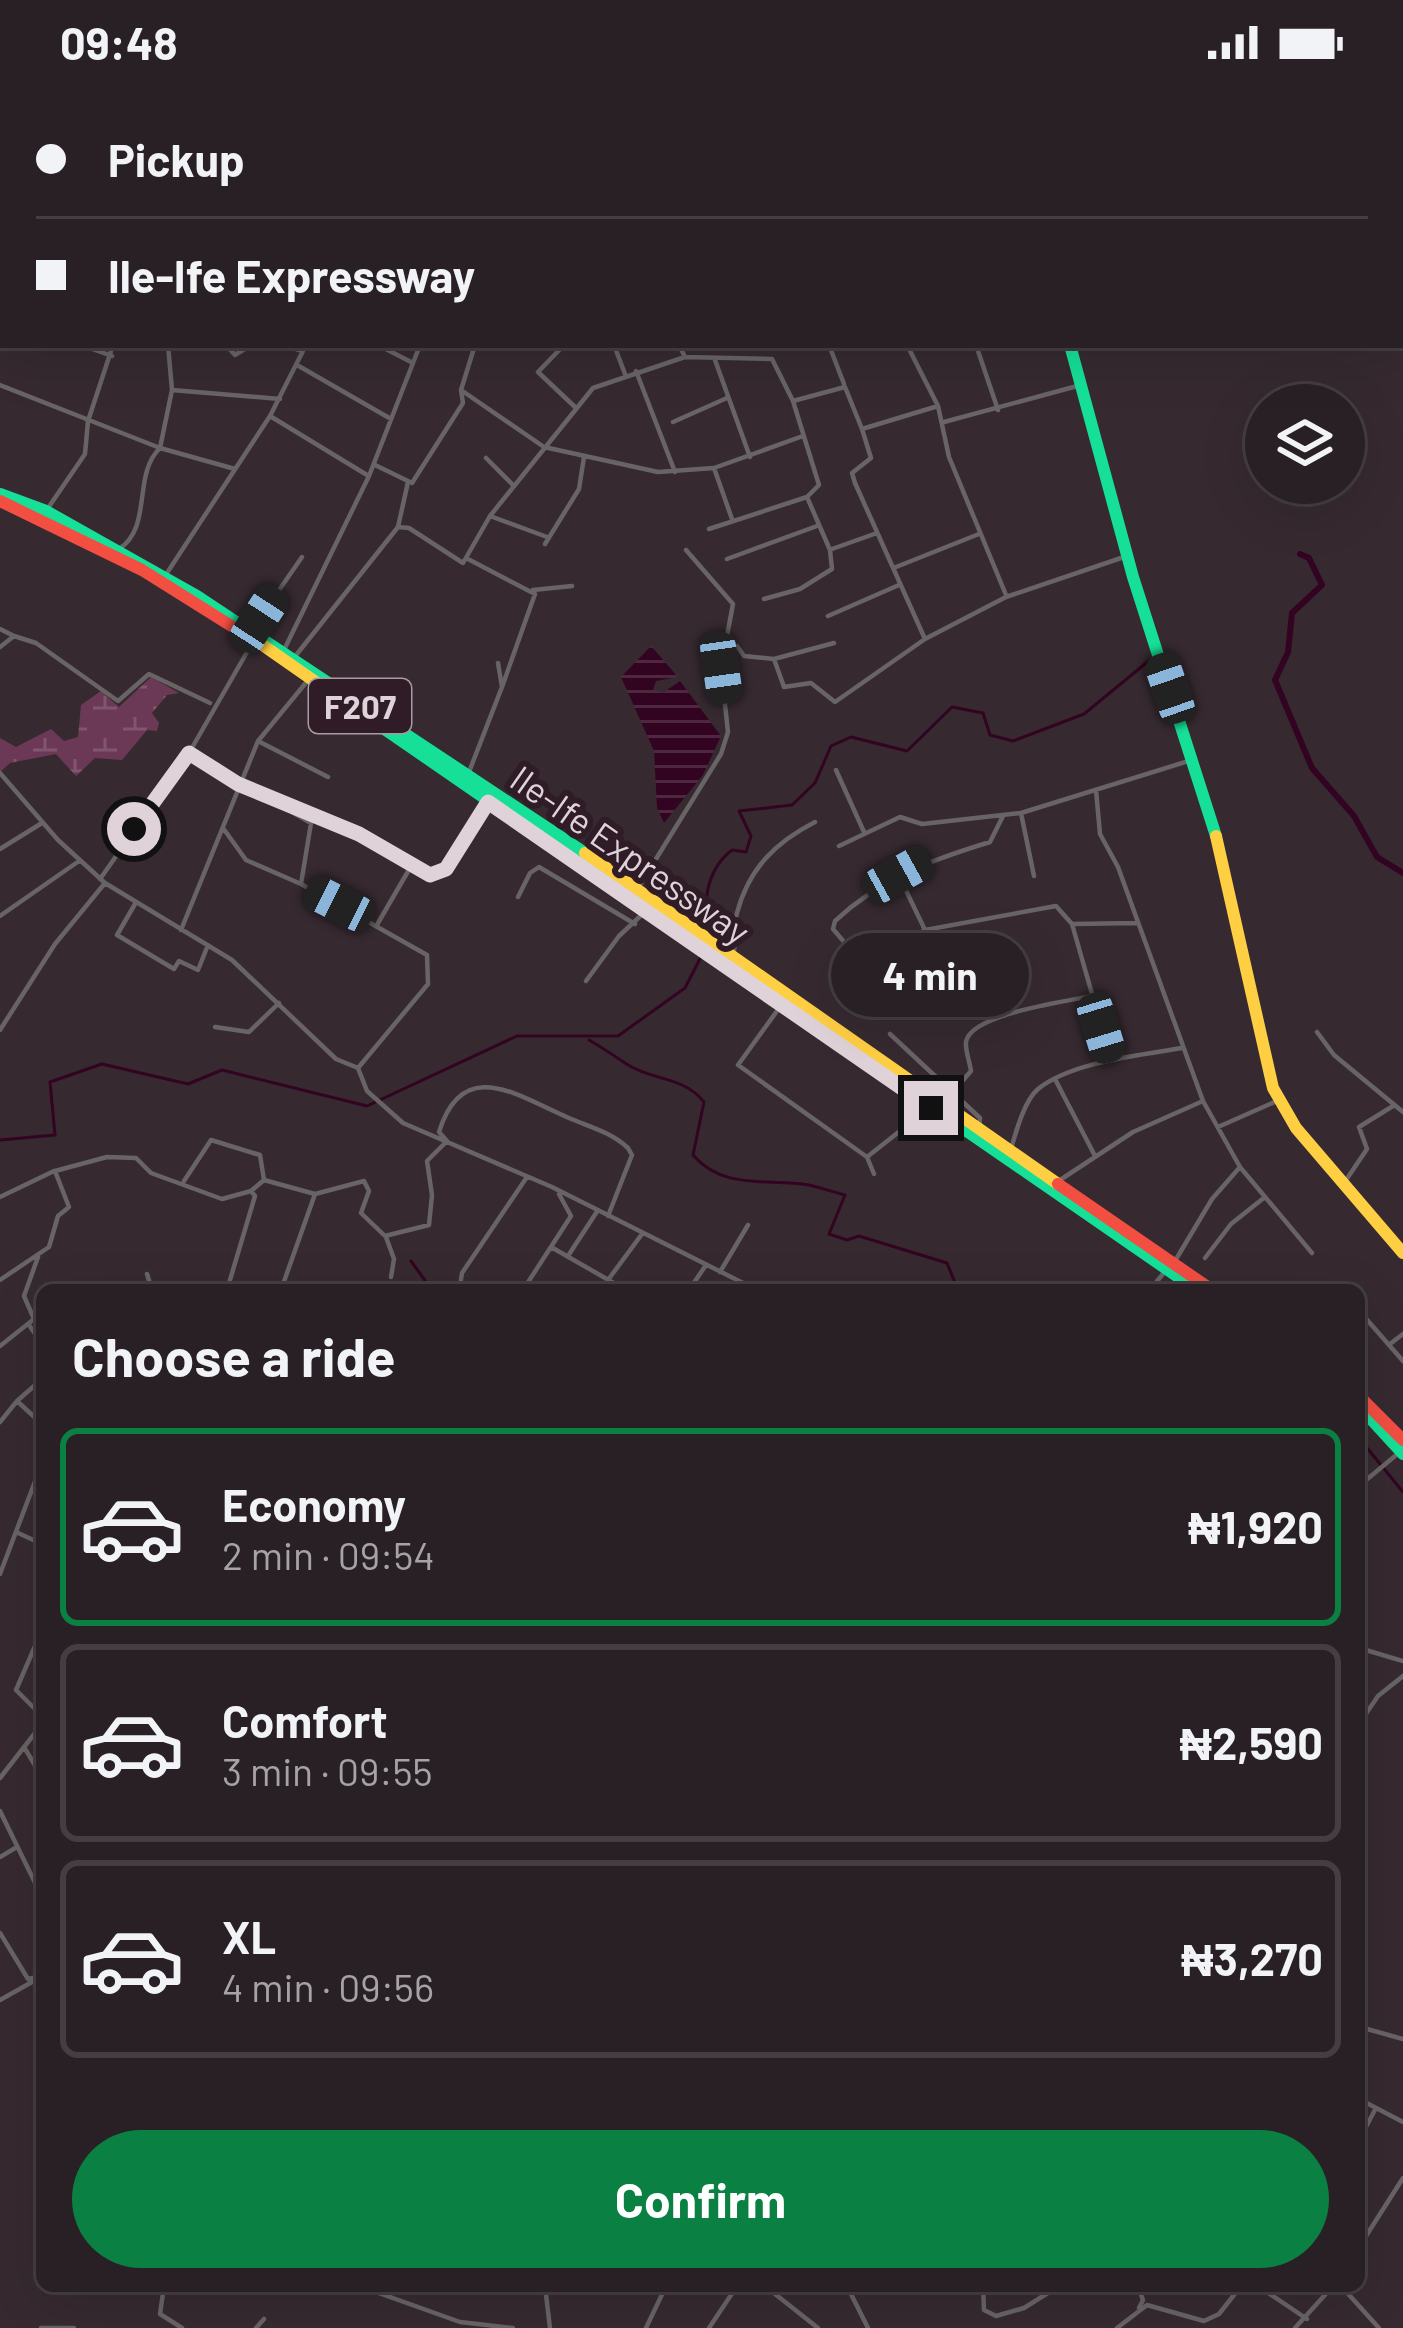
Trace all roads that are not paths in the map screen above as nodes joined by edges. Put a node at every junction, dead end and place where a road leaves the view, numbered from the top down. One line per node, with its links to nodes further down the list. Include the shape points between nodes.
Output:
1 (89, 348): 16 (street)
2 (112, 348): 16 (street)
3 (168, 348): 27 (street)
4 (304, 348): 21 (street)
5 (383, 348): 20 (street)
6 (419, 348): 20 (street)
7 (474, 348): 28 (street)
8 (561, 348): 33 (street, via 538,372)
9 (615, 348): 23 (street)
10 (680, 348): 18 (street)
11 (754, 348): 17 (street)
12 (830, 348): 26 (street)
13 (909, 348): 32 (street)
14 (977, 348): 34 (street)
15 (1071, 348): 24 (main road)
16 (112, 356): 37 (street)
17 (755, 357): 19 (street); 31 (street, via 776,362)
18 (685, 358): 19 (street); 22 (street)
19 (715, 358): 29 (street)
20 (413, 363): 36 (street)
21 (298, 365): 30 (street); 36 (street)
22 (636, 371): 23 (street); 50 (street)
23 (625, 374): 33 (street)
24 (1081, 385): 34 (street); 67 (main road)
25 (0, 386): 37 (street)
26 (845, 387): 31 (street); 40 (street)
27 (172, 390): 30 (street); 43 (street)
28 (461, 390): 42 (street); 52 (street, via 464,404)
29 (727, 398): 38 (street); 45 (street)
30 (280, 399): 35 (street)
31 (793, 401): 41 (street)
32 (938, 406): 39 (street); 40 (street)
33 (575, 407): 42 (street)
34 (998, 410): 39 (street)
35 (270, 416): 49 (street); 51 (street)
36 (392, 419): 47 (street)
37 (88, 422): 43 (street); 56 (street, via 85,454)
38 (673, 422)
39 (944, 422): 63 (street)
40 (862, 429): 62 (street, via 871,458 852,473)
41 (803, 436): 45 (street); 55 (street, via 820,479)
42 (544, 447): 44 (street); 53 (street)
43 (160, 448): 49 (street); 64 (street, via 150,458 134,536)
44 (584, 457): 50 (street); 57 (street, via 579,489 546,541)
45 (750, 457): 48 (street)
46 (486, 458): 53 (street)
47 (374, 463): 51 (street); 52 (street)
48 (714, 468): 50 (street); 58 (street)
49 (235, 469): 73 (street)
50 (676, 475)
51 (369, 476): 87 (street)
52 (407, 482): 60 (street)
53 (514, 486): 57 (street)
54 (0, 497): 56 (main road, Ile-Ife Expressway / F207); 71 (main road, Ile-Ife Expressway / F207)
55 (807, 497): 58 (street); 59 (street)
56 (46, 512): 64 (main road, Ile-Ife Expressway / F207)
57 (490, 516): 69 (street)
58 (732, 521): 61 (street)
59 (817, 526): 66 (street); 70 (street)
60 (398, 527): 69 (street, via 460,563); 87 (street)
61 (709, 529)
62 (878, 533): 66 (street); 72 (street)
63 (979, 534): 72 (street); 77 (street)
64 (117, 550): 71 (main road, Ile-Ife Expressway / F207)
65 (686, 550): 119 (street, via 733,604 721,668 728,732)
66 (830, 550): 78 (street, via 830,573)
67 (1127, 556): 77 (street); 95 (main road)
68 (302, 557): 82 (street)
69 (466, 558): 76 (street)
70 (727, 559)
71 (132, 561): 73 (main road, Ile-Ife Expressway / F207); 82 (main road, Ile-Ife Expressway / F207)
72 (893, 568): 74 (street)
73 (165, 576): 82 (main road, Ile-Ife Expressway / F207)
74 (899, 585): 79 (street); 83 (street)
75 (572, 586): 76 (street)
76 (533, 590): 91 (street)
77 (1006, 597): 83 (street)
78 (764, 599)
79 (829, 616)
80 (0, 629): 81 (street)
81 (14, 636): 86 (street); 92 (street, via 118,701 149,674)
82 (254, 638): 87 (main road, Ile-Ife Expressway / F207); 90 (main road, Ile-Ife Expressway / F207); 92 (street)
83 (925, 638): 88 (street, via 835,702 812,683 784,687)
84 (834, 643): 88 (street)
85 (737, 646): 88 (street, via 743,656)
86 (0, 647)
87 (288, 656): 99 (main road, Ile-Ife Expressway / F207)
88 (774, 659)
89 (498, 663): 91 (street)
90 (309, 679): 93 (street); 102 (main road, Ile-Ife Expressway / F207)
91 (502, 687): 99 (street)
92 (212, 704): 94 (street)
93 (258, 741): 98 (street); 100 (street)
94 (189, 753): 100 (street); 117 (street)
95 (1195, 759): 101 (street); 148 (main road)
96 (836, 770): 110 (street)
97 (0, 773): 108 (street)
98 (328, 777)
99 (467, 777): 102 (main road, Ile-Ife Expressway / F207)
100 (238, 784): 103 (street); 109 (street)
101 (1096, 790): 104 (street); 125 (street, via 1100,834)
102 (495, 803): 106 (main road, Ile-Ife Expressway / F207); 114 (street, via 446,869 430,875)
103 (298, 812): 114 (street, via 359,834); 118 (street, via 311,823)
104 (1022, 813): 105 (street); 116 (street)
105 (1003, 815): 110 (street, via 922,824 899,817); 115 (street, via 990,842)
106 (518, 818): 119 (main road, Ile-Ife Expressway / F207); 122 (main road, Ile-Ife Expressway / F207)
107 (815, 822): 132 (street, via 776,843 755,871 737,912)
108 (42, 823): 112 (street); 113 (street)
109 (223, 828): 118 (street, via 246,860); 128 (street)
110 (864, 832): 111 (street)
111 (839, 846)
112 (0, 850)
113 (79, 861): 117 (street); 123 (street)
114 (410, 868): 124 (street)
115 (898, 875): 129 (street); 133 (street, via 832,925)
116 (1034, 876)
117 (103, 881): 121 (street); 140 (street)
118 (301, 884): 124 (street)
119 (638, 888): 122 (main road, Ile-Ife Expressway / F207)
120 (518, 897): 126 (street, via 539,867)
121 (135, 904): 128 (street); 130 (street, via 117,935 150,957 198,970)
122 (649, 908): 126 (street); 131 (main road, Ile-Ife Expressway / F207)
123 (0, 916)
124 (378, 923): 145 (street, via 427,955 430,976)
125 (1138, 923): 127 (street); 143 (street)
126 (634, 924): 134 (street)
127 (1072, 924): 129 (street, via 1056,906); 135 (street)
128 (181, 930): 130 (street)
129 (925, 930): 133 (street)
130 (208, 945): 137 (street)
131 (707, 947): 132 (main road, Ile-Ife Expressway / F207); 138 (main road, Ile-Ife Expressway / F207)
132 (731, 959): 150 (main road, Ile-Ife Expressway / F207)
133 (868, 964): 136 (street)
134 (586, 981)
135 (1092, 996): 144 (street); 147 (street, via 1007,1013 969,1035 971,1071)
136 (892, 998)
137 (279, 1003): 139 (street, via 249,1032); 145 (street, via 336,1059)
138 (782, 1004): 150 (main road, Ile-Ife Expressway / F207); 158 (street, via 738,1065)
139 (215, 1027)
140 (0, 1030)
141 (1317, 1031): 151 (street)
142 (890, 1034): 147 (street)
143 (1182, 1048): 144 (street); 149 (street)
144 (1111, 1060): 146 (street)
145 (358, 1068): 155 (street, via 381,1106)
146 (1056, 1081): 156 (street, via 1033,1095); 157 (street)
147 (952, 1093): 154 (street, via 980,1118)
148 (1279, 1100): 153 (street); 166 (main road)
149 (1203, 1101): 153 (street); 157 (street)
150 (934, 1105): 154 (main road, Ile-Ife Expressway / F207); 158 (street); 173 (main road, Ile-Ife Expressway / F207)
151 (1393, 1106): 152 (street); 166 (street, via 1361,1123 1367,1148)
152 (1403, 1112)
153 (1218, 1127): 159 (street)
154 (980, 1131): 156 (main road, Ile-Ife Expressway / F207)
155 (447, 1141): 162 (street); 174 (street, via 440,1132 452,1101 474,1089 510,1087 628,1148 626,1179); 177 (street, via 427,1161 428,1225)
156 (1011, 1152): 165 (main road, Ile-Ife Expressway / F207)
157 (1094, 1154): 165 (street)
158 (867, 1157): 161 (street)
159 (1240, 1168): 170 (street); 185 (street)
160 (55, 1171): 164 (street, via 106,1156 136,1158 140,1167); 171 (street); 181 (street, via 69,1207)
161 (874, 1174)
162 (526, 1177): 167 (street); 194 (street)
163 (264, 1180): 164 (street, via 260,1154 211,1140); 168 (street); 169 (street)
164 (183, 1182): 168 (street, via 222,1199)
165 (1055, 1183): 173 (main road, Ile-Ife Expressway / F207)
166 (1344, 1184): 180 (main road)
167 (552, 1187): 172 (street); 178 (street, via 571,1216)
168 (251, 1191): 192 (street)
169 (315, 1195): 177 (street, via 364,1181 361,1214); 193 (street)
170 (1265, 1196): 179 (street); 183 (street)
171 (0, 1197)
172 (598, 1210): 174 (street); 182 (street)
173 (1092, 1214): 185 (main road, Ile-Ife Expressway / F207)
174 (608, 1216): 176 (street)
175 (748, 1225): 186 (street)
176 (642, 1234): 184 (street); 190 (street)
177 (386, 1236): 188 (street)
178 (551, 1246): 182 (street); 195 (street)
179 (1312, 1253)
180 (1403, 1253)
181 (38, 1257): 189 (street); 203 (street, via 25,1296)
182 (570, 1258): 190 (street)
183 (1205, 1258)
184 (706, 1265): 186 (street); 197 (street)
185 (1170, 1267): 199 (street); 200 (main road, Ile-Ife Expressway / F207); 201 (main road, Ile-Ife Expressway / F207)
186 (721, 1272): 198 (street)
187 (147, 1274): 191 (street)
188 (391, 1277)
189 (0, 1280)
190 (608, 1280): 196 (street)
191 (150, 1284)
192 (229, 1284)
193 (283, 1284)
194 (460, 1284)
195 (527, 1284)
196 (615, 1284)
197 (693, 1284)
198 (745, 1284)
199 (1155, 1284)
200 (1190, 1284)
201 (1201, 1284)
202 (1365, 1317): 206 (street)
203 (29, 1325): 205 (street); 207 (street)
204 (1403, 1334): 206 (street)
205 (36, 1335)
206 (1390, 1344): 208 (street)
207 (0, 1346)
208 (1403, 1361)
209 (36, 1384): 210 (street)
210 (16, 1400): 213 (street); 214 (street)
211 (1365, 1403): 215 (main road)
212 (1365, 1412): 215 (main road)
213 (36, 1418)
214 (0, 1422)
215 (1402, 1448): 217 (street)
216 (36, 1479): 218 (street)
217 (1365, 1481)
218 (16, 1532): 219 (street); 220 (street)
219 (36, 1541)
220 (0, 1574)
221 (36, 1644): 225 (street, via 16,1690)
222 (1365, 1650): 223 (street)
223 (1403, 1661)
224 (1403, 1676): 226 (street)
225 (36, 1713)
226 (1365, 1715)
227 (36, 1729): 228 (street)
228 (24, 1747): 229 (street); 230 (street)
229 (36, 1767)
230 (0, 1778)
231 (0, 1811): 232 (street)
232 (17, 1847): 233 (street); 234 (street)
233 (0, 1857)
234 (36, 1885)
235 (0, 1933): 237 (street)
236 (36, 1980): 237 (street)
237 (32, 1982): 238 (street)
238 (0, 2000)
239 (1367, 2029): 240 (street)
240 (1403, 2039)
241 (1365, 2101): 242 (street)
242 (1377, 2106): 243 (street); 244 (street)
243 (1403, 2122)
244 (1365, 2129)
245 (1403, 2178): 246 (street)
246 (1365, 2235)
247 (163, 2292): 266 (street, via 160,2314)
248 (379, 2292): 262 (street)
249 (394, 2292): 262 (street)
250 (546, 2292): 273 (street)
251 (663, 2292): 274 (street)
252 (733, 2292): 275 (street)
253 (773, 2292): 276 (street)
254 (850, 2292): 277 (street)
255 (982, 2292): 256 (street, via 984,2310 996,2316)
256 (1049, 2292)
257 (1140, 2292): 263 (street)
258 (1236, 2292): 263 (street, via 1200,2322 1154,2306)
259 (1267, 2292): 264 (street)
260 (1331, 2292): 264 (street)
261 (1343, 2292): 280 (street)
262 (392, 2296): 267 (street)
263 (1135, 2312): 278 (street)
264 (1307, 2318): 279 (street)
265 (264, 2319): 271 (street)
266 (169, 2326): 270 (street)
267 (486, 2326): 272 (street)
268 (41, 2328): 269 (street)
269 (74, 2328)
270 (182, 2328)
271 (256, 2328)
272 (513, 2328)
273 (550, 2328)
274 (646, 2328)
275 (710, 2328)
276 (818, 2328)
277 (868, 2328)
278 (1117, 2328)
279 (1295, 2328)
280 (1378, 2328)

